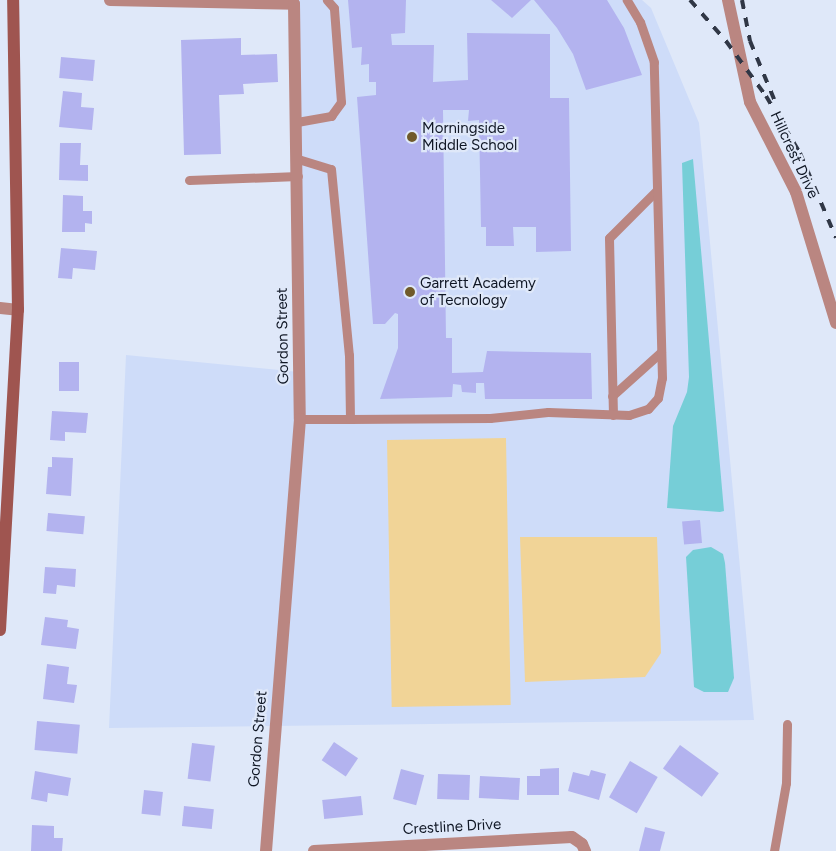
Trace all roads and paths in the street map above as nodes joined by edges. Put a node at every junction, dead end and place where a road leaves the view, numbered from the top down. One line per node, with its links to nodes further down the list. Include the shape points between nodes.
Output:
1 (13, 0): 14 (street)
2 (110, 0): 6 (street, Gordon Street)
3 (327, 0): 8 (lane, via 334,8 341,102 331,116)
4 (627, 0): 12 (lane, via 640,22 654,62)
5 (728, 0): 15 (street, Hillcrest Drive, via 750,102 796,192)
6 (169, 1): 7 (street, Gordon Street)
7 (298, 2): 8 (street, Gordon Street)
8 (297, 122): 9 (street, Gordon Street)
9 (298, 158): 10 (street, Gordon Street); 20 (lane, via 332,169 349,354)
10 (298, 176): 11 (lane); 19 (street, Gordon Street)
11 (189, 180)
12 (657, 190): 16 (lane); 17 (lane, via 609,238)
13 (0, 308): 14 (street)
14 (18, 310): 21 (street)
15 (836, 323)
16 (661, 352): 17 (lane); 18 (lane, via 662,378 658,398 648,408 629,415)
17 (612, 396): 18 (lane)
18 (613, 415): 20 (lane, via 548,412 490,418)
19 (300, 419): 20 (lane); 24 (street, Gordon Street)
20 (350, 419)
21 (4, 506): 22 (street)
22 (0, 630)
23 (787, 724): 27 (lane, via 786,783)
24 (266, 851)
25 (314, 851): 26 (street, Crestline Drive, via 572,837 582,844)
26 (585, 851)
27 (774, 851)

